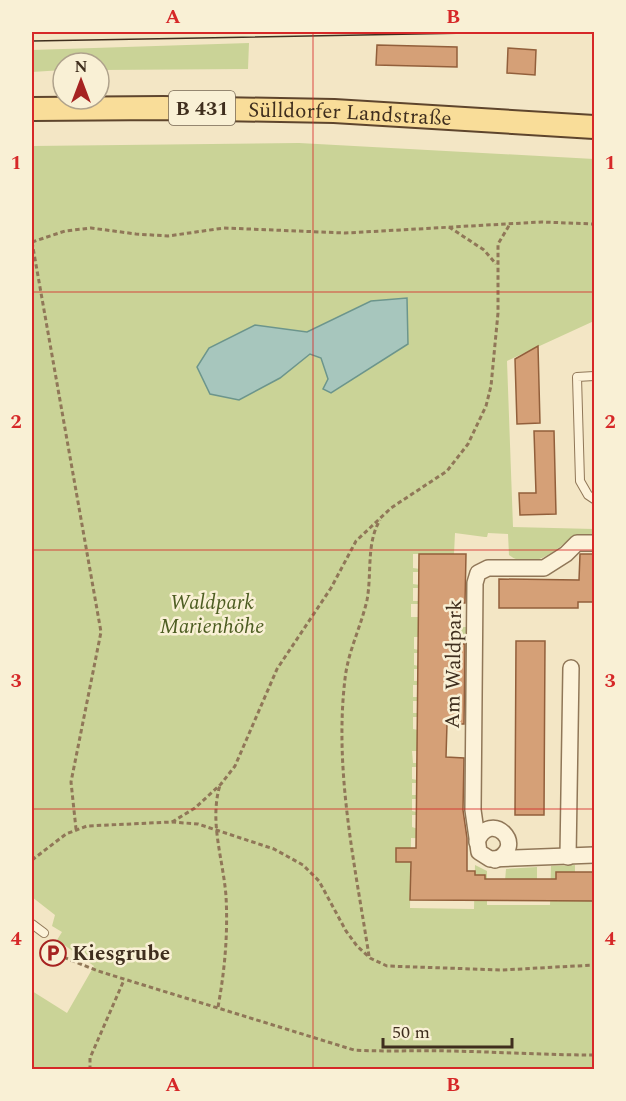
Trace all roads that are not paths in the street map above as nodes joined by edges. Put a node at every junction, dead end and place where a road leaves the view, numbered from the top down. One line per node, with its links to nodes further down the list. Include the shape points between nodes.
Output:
1 (32, 109): 2 (main road, Sülldorfer Landstraße / B 431, via 311,110)
2 (594, 127)
3 (594, 376): 4 (lane, via 577,377 580,481)
4 (594, 499)
5 (594, 543): 7 (street, Am Waldpark, via 577,543 544,568 488,568 478,573 473,810)
6 (571, 668): 10 (street)
7 (481, 836): 8 (street, via 493,828 501,830); 12 (street, via 479,852)
8 (509, 842): 11 (street); 12 (street, via 507,853)
9 (594, 855): 10 (street)
10 (568, 856): 11 (street)
11 (535, 859): 12 (street)
12 (495, 860)
13 (32, 924): 14 (lane)
14 (44, 933)

